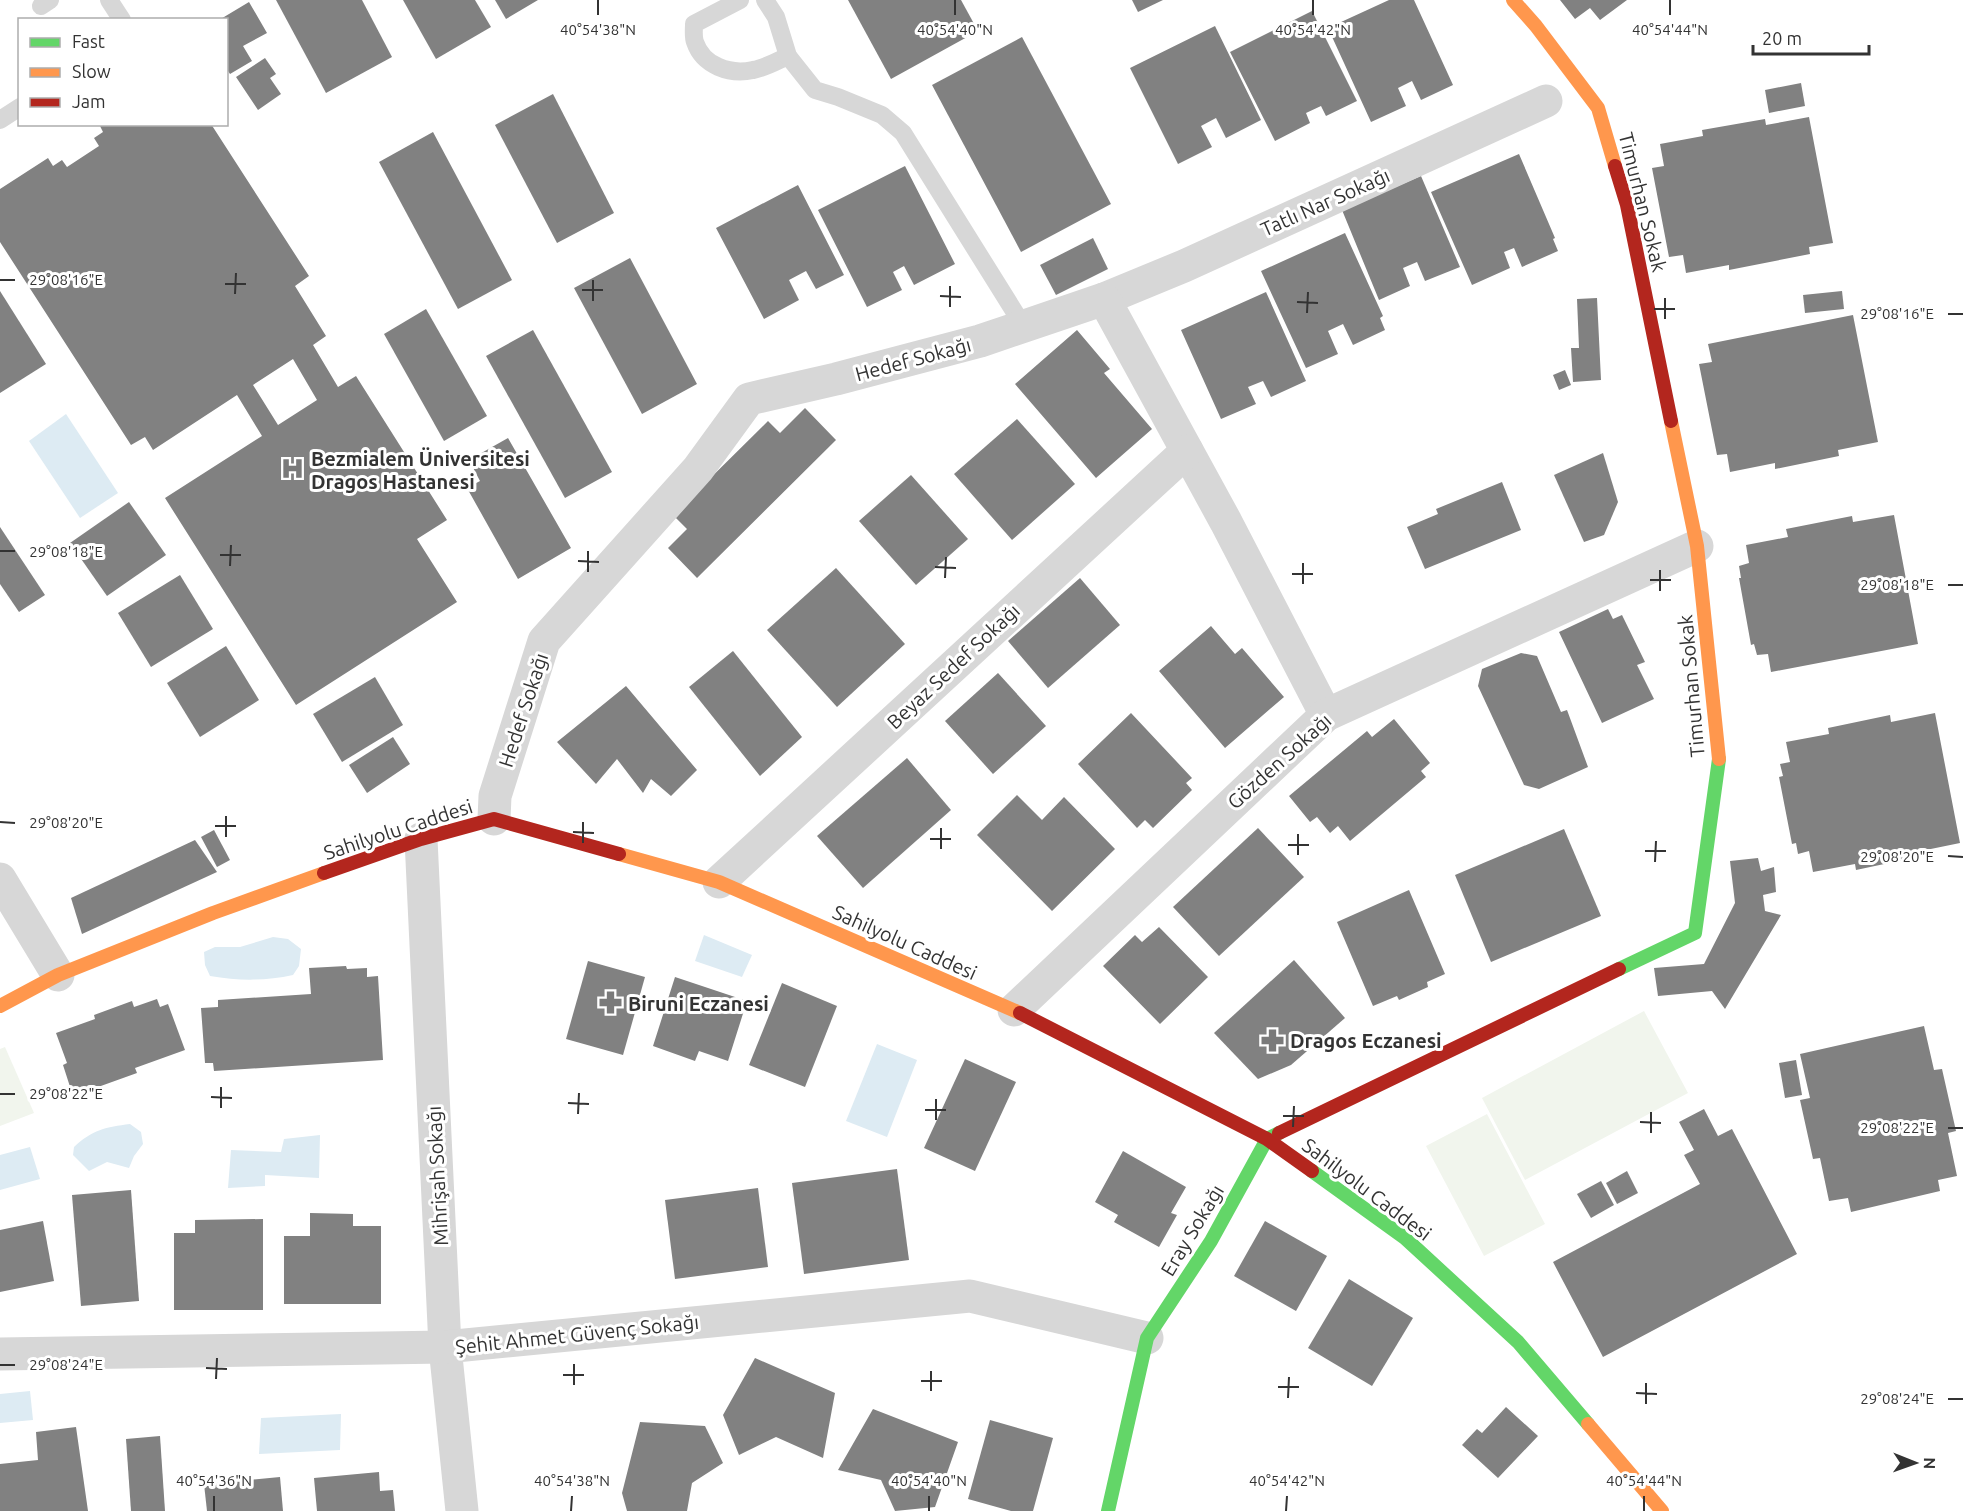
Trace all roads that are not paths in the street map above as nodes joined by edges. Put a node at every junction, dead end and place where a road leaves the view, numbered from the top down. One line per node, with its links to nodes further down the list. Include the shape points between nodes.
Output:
1 (109, 0): 5 (lane)
2 (740, 0): 6 (lane, via 694,24 699,52 713,65 729,70 753,70)
3 (765, 0): 6 (lane, via 776,17)
4 (1513, 0): 13 (street, Timurhan Sokak, via 1598,108 1627,205)
5 (121, 18)
6 (788, 56): 11 (lane, via 815,90 882,115 903,133)
7 (1546, 101): 10 (street, Tatlı Nar Sokağı)
8 (18, 108): 9 (lane)
9 (0, 120)
10 (1104, 299): 11 (street, Hedef Sokağı); 12 (street)
11 (1024, 327): 15 (street, Hedef Sokağı, via 749,399 698,469 544,641 495,796)
12 (1187, 451): 14 (street); 18 (street, Beyaz Sedef Sokağı)
13 (1697, 546): 14 (street, Gözden Sokağı); 22 (street, Timurhan Sokak, via 1719,756 1695,933)
14 (1326, 715): 21 (street, Gözden Sokağı)
15 (494, 819): 16 (street, Sahilyolu Caddesi); 18 (street, Sahilyolu Caddesi)
16 (421, 839): 19 (street, Sahilyolu Caddesi, via 213,913); 24 (street, Mihrişah Sokağı)
17 (0, 879): 19 (street)
18 (719, 882): 21 (street, Sahilyolu Caddesi)
19 (58, 975): 20 (street, Sahilyolu Caddesi)
20 (0, 1006)
21 (1014, 1010): 22 (street, Sahilyolu Caddesi)
22 (1267, 1139): 23 (street, Eray Sokağı, via 1211,1241); 28 (street, Sahilyolu Caddesi, via 1405,1238 1518,1342)
23 (1148, 1338): 24 (street, Şehit Ahmet Güvenç Sokağı, via 970,1296); 27 (street, Eray Sokağı)
24 (445, 1347): 25 (street, Şehit Ahmet Güvenç Sokağı); 26 (street, Mihrişah Sokağı)
25 (0, 1354)
26 (462, 1511)
27 (1108, 1511)
28 (1662, 1511)

